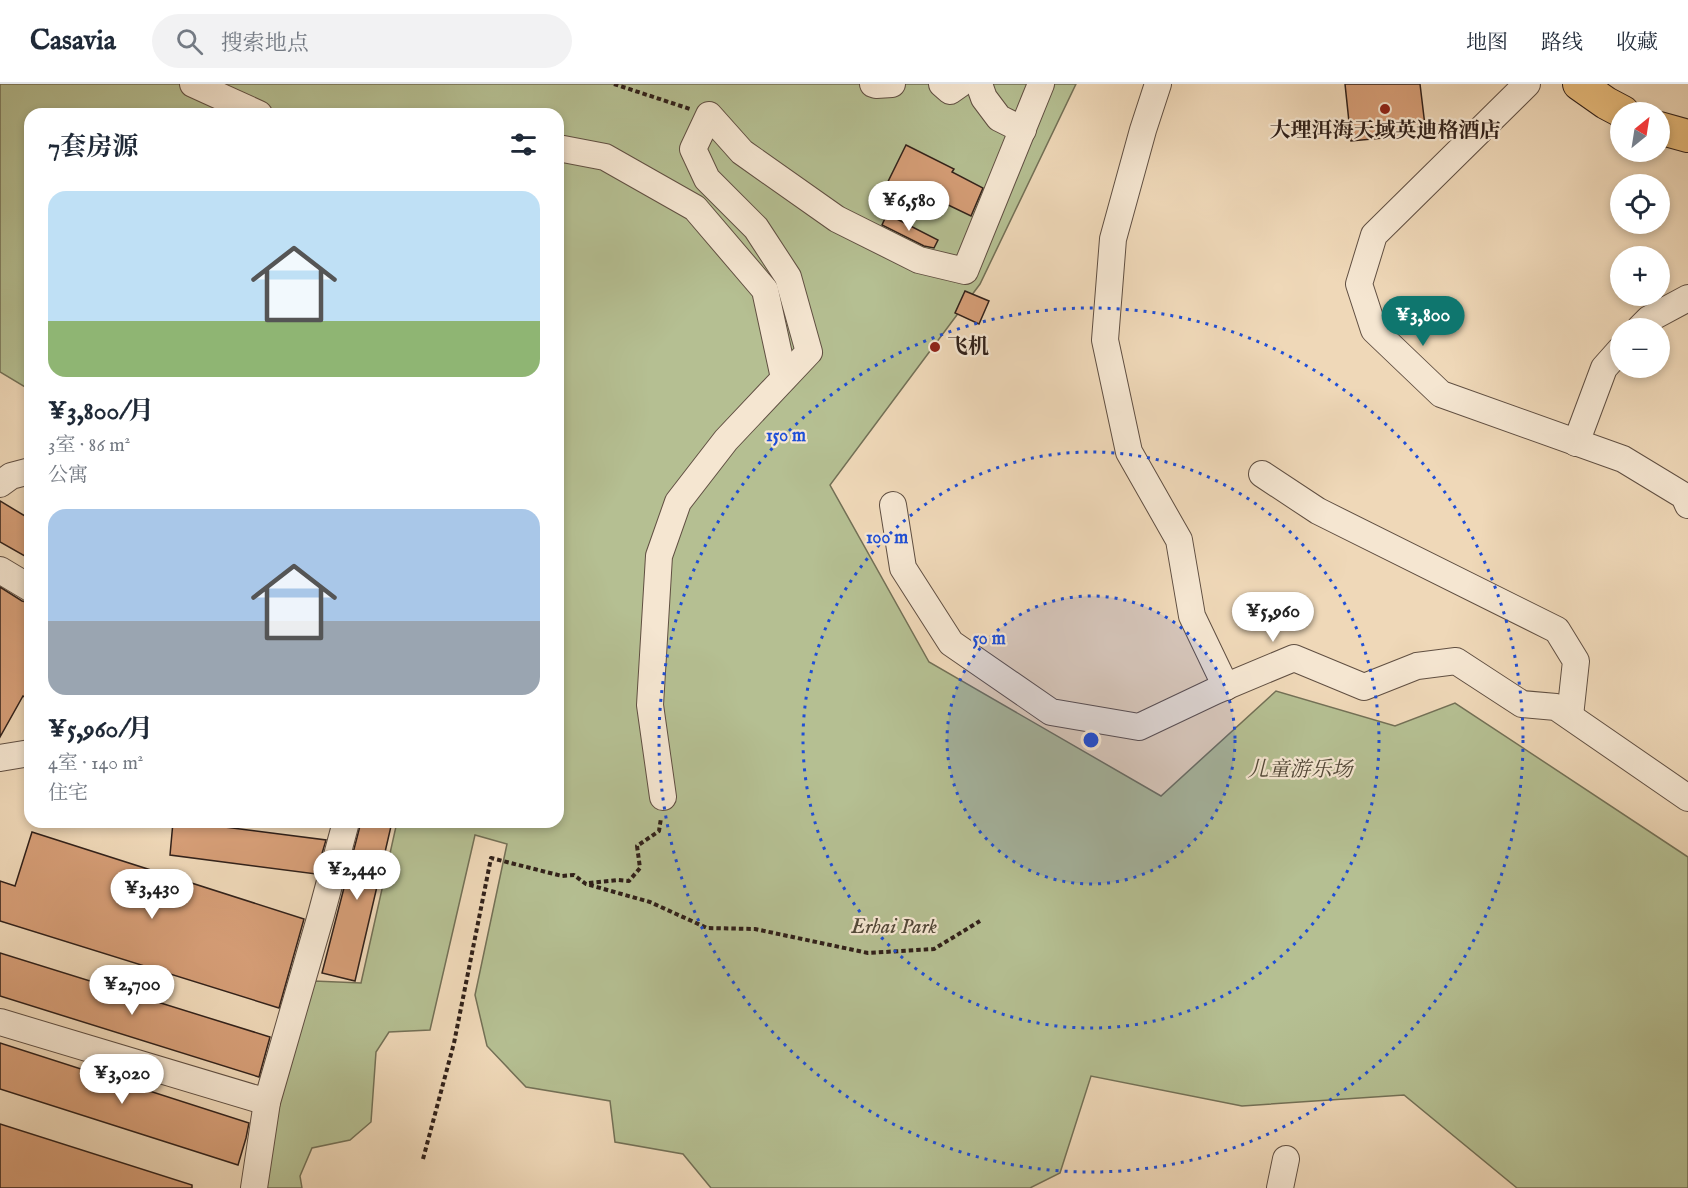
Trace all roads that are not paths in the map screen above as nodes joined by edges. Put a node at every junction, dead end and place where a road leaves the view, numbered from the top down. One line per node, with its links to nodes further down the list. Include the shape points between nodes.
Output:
1 (193, 84): 12 (street)
2 (873, 84): 3 (street)
3 (892, 84)
4 (942, 84): 5 (street, via 950,91)
5 (960, 84)
6 (980, 84): 13 (street, via 984,98 999,118)
7 (1041, 84): 13 (street)
8 (1158, 84): 29 (street, via 1113,240 1105,340 1129,452 1179,540 1192,616)
9 (1527, 84): 21 (street, via 1374,235 1359,284 1374,330 1441,394)
10 (1579, 84): 11 (main road)
11 (1610, 105)
12 (246, 108)
13 (1023, 130): 20 (street, via 965,271 919,260 837,219 742,152 709,115 693,149 707,179 756,228 788,276 809,352)
14 (1670, 131): 15 (main road)
15 (1688, 136)
16 (564, 149): 20 (street, via 605,158 695,208 765,290)
17 (1688, 298): 18 (street)
18 (1651, 318)
19 (1610, 361): 21 (street)
20 (784, 378): 33 (street, via 726,440 678,502 659,556 650,705)
21 (1576, 443): 26 (street, via 1623,459 1684,496)
22 (24, 473): 24 (street)
23 (1262, 474): 30 (street, via 1318,511 1557,630 1576,661)
24 (0, 484)
25 (893, 505): 29 (street, via 903,567 951,643 1051,712 1139,727)
26 (1688, 505)
27 (0, 570): 28 (street)
28 (24, 584)
29 (1226, 687): 30 (street, via 1294,658 1364,687 1417,666 1456,661 1522,704 1556,706)
30 (1570, 717): 34 (street)
31 (24, 754): 32 (street)
32 (0, 758)
33 (663, 797)
34 (1688, 798)
35 (344, 828): 37 (street)
36 (0, 1022): 37 (street)
37 (267, 1102): 39 (street)
38 (1286, 1159): 40 (street)
39 (254, 1188)
40 (1280, 1188)

